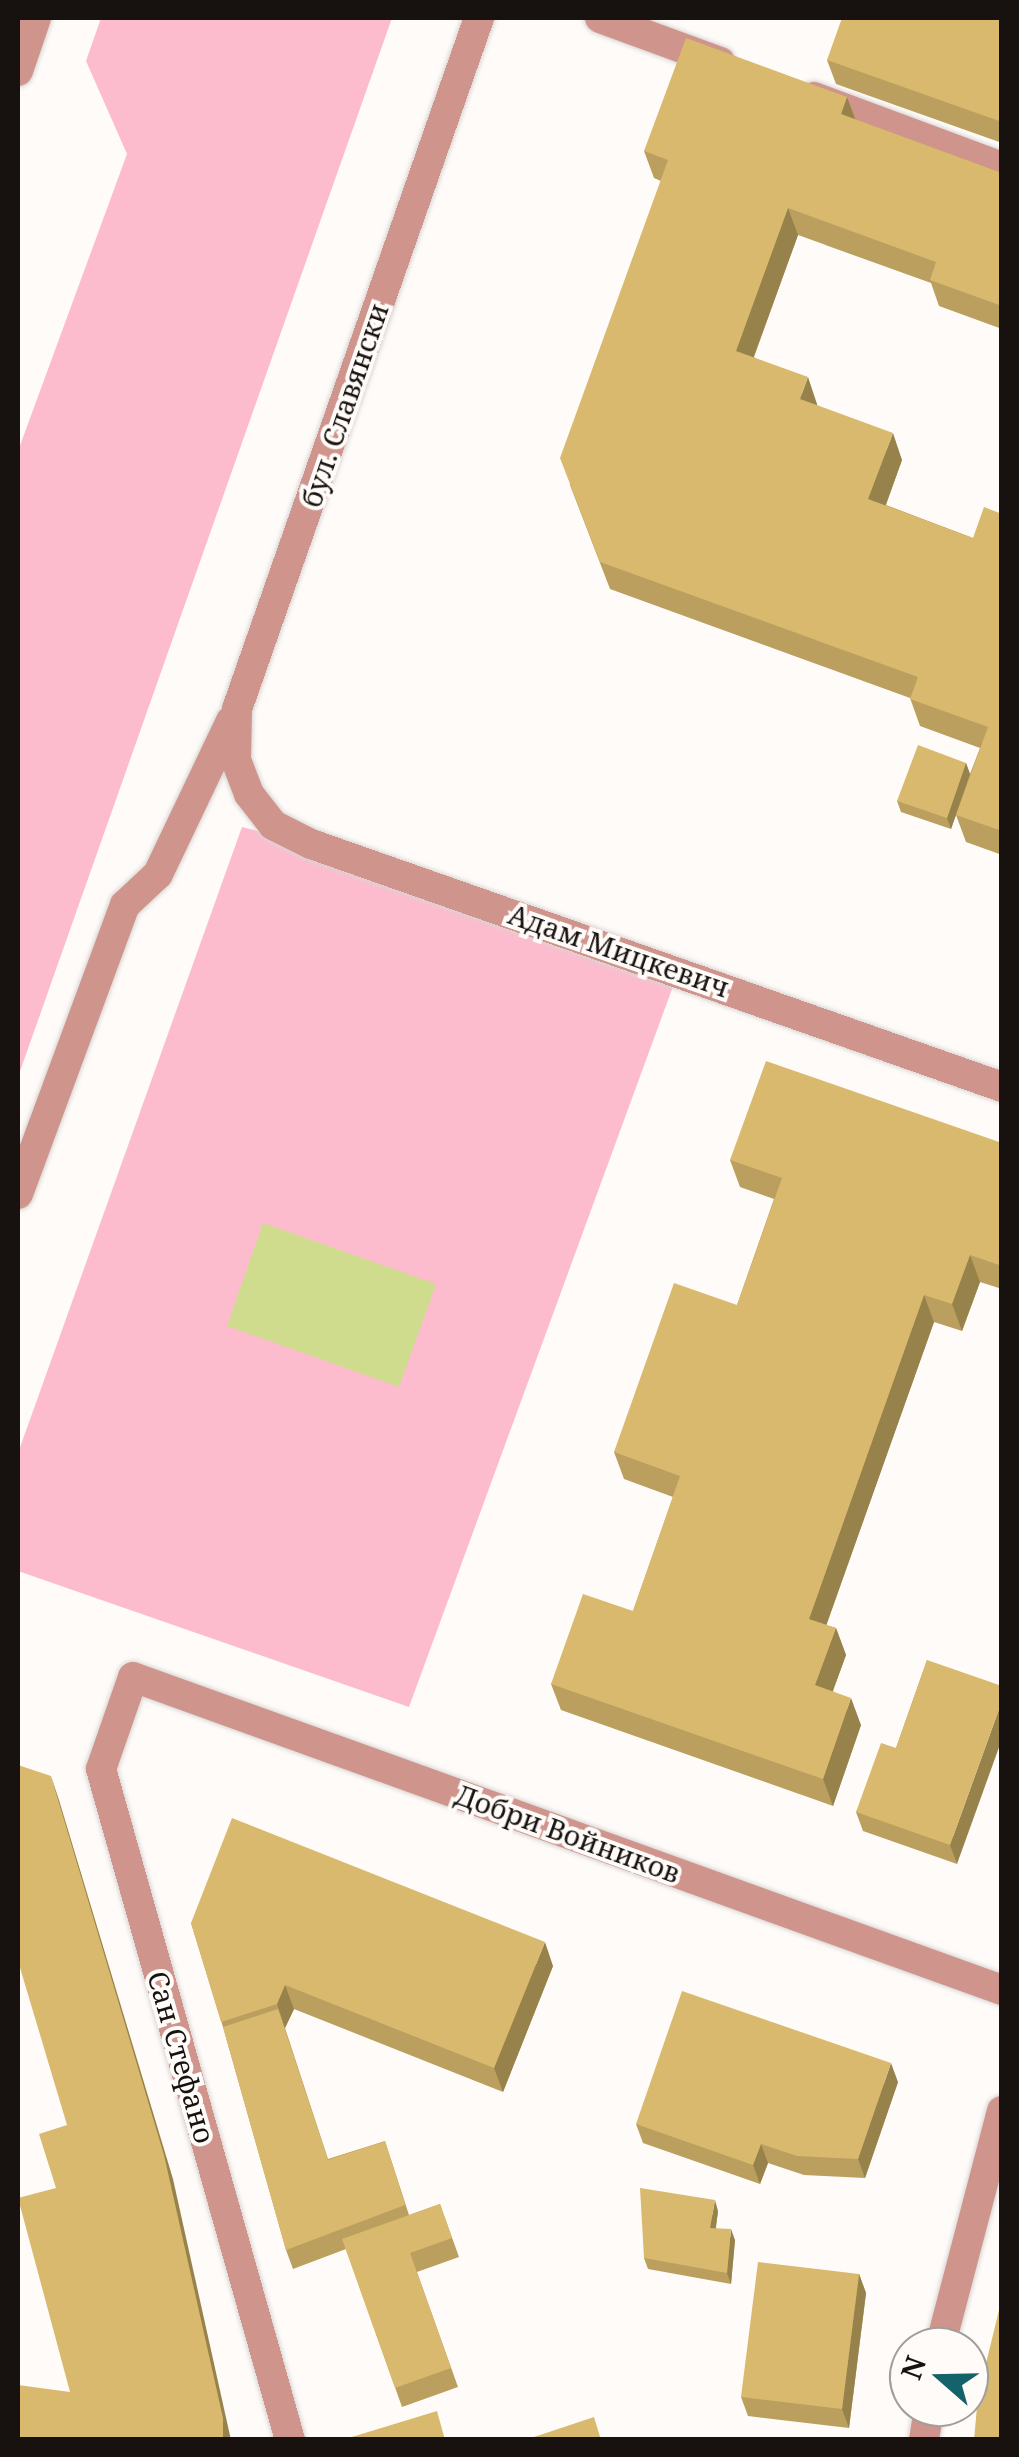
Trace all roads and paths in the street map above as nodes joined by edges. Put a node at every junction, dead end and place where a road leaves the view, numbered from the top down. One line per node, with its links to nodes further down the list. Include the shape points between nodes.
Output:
1 (36, 18): 4 (street)
2 (479, 18): 8 (street, бул. Славянски)
3 (618, 21): 5 (street)
4 (18, 71)
5 (751, 73)
6 (786, 87): 7 (street)
7 (1002, 167)
8 (237, 709): 9 (street, бул. Славянски, via 236,760); 11 (street, via 158,874 125,905)
9 (249, 794): 10 (street, Адам Мицкевич, via 273,825 311,844)
10 (1002, 1086)
11 (18, 1194)
12 (133, 1677): 13 (street, Добри Войников); 16 (street, Сан Стефано, via 101,1769)
13 (1002, 1990)
14 (1002, 2111): 15 (street)
15 (945, 2327)
16 (290, 2440)

